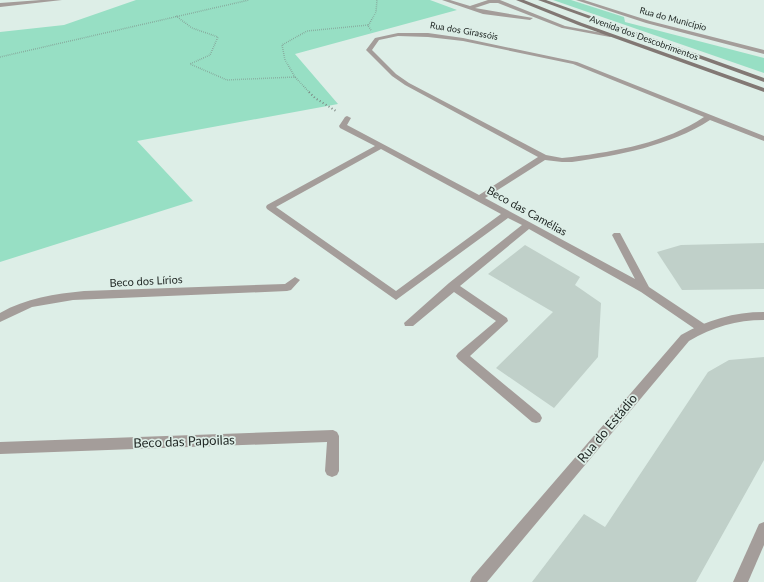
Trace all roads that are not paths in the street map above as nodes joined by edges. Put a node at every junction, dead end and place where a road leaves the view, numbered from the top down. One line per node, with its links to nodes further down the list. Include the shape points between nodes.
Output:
1 (59, 0): 9 (street)
2 (445, 0): 10 (street)
3 (476, 0): 8 (street)
4 (497, 0): 8 (street); 11 (street)
5 (519, 0): 12 (main road, Avenida dos Descobrimentos)
6 (541, 0): 14 (main road, Avenida dos Descobrimentos)
7 (578, 0): 13 (street, Rua do Município, via 648,22)
8 (483, 3): 10 (street)
9 (0, 6)
10 (469, 8): 11 (street)
11 (548, 21): 12 (street, via 576,31)
12 (610, 35): 15 (main road, Avenida dos Descobrimentos)
13 (764, 52)
14 (764, 80)
15 (764, 90)
16 (709, 117): 18 (street, Rua dos Girassóis); 20 (street, via 697,126 673,137 632,148 562,160); 20 (street, Rua dos Girassóis, via 575,63 443,36 421,34 382,37 369,45 369,50 398,78)
17 (347, 118): 19 (street, Beco das Camélias, via 344,126)
18 (764, 139)
19 (381, 146): 21 (street, Beco das Camélias); 22 (street, via 270,207 396,296)
20 (544, 157): 21 (street)
21 (479, 198): 22 (street, Beco das Camélias)
22 (507, 214): 23 (street, Beco das Camélias)
23 (528, 226): 26 (street); 27 (street, Beco das Camélias)
24 (617, 235): 27 (street)
25 (295, 280): 29 (street, Beco dos Lírios, via 287,287 53,299 23,306)
26 (453, 286): 30 (street); 32 (street, via 503,321 462,356)
27 (645, 289): 31 (street, Beco das Camélias)
28 (764, 316): 31 (street, Rua do Estádio, via 745,315)
29 (0, 318)
30 (409, 323)
31 (702, 328): 36 (street, Rua do Estádio, via 685,338 672,352)
32 (536, 418)
33 (0, 448): 34 (street, Beco das Papoilas, via 333,436)
34 (332, 471)
35 (764, 529): 37 (street)
36 (477, 582)
37 (740, 582)

